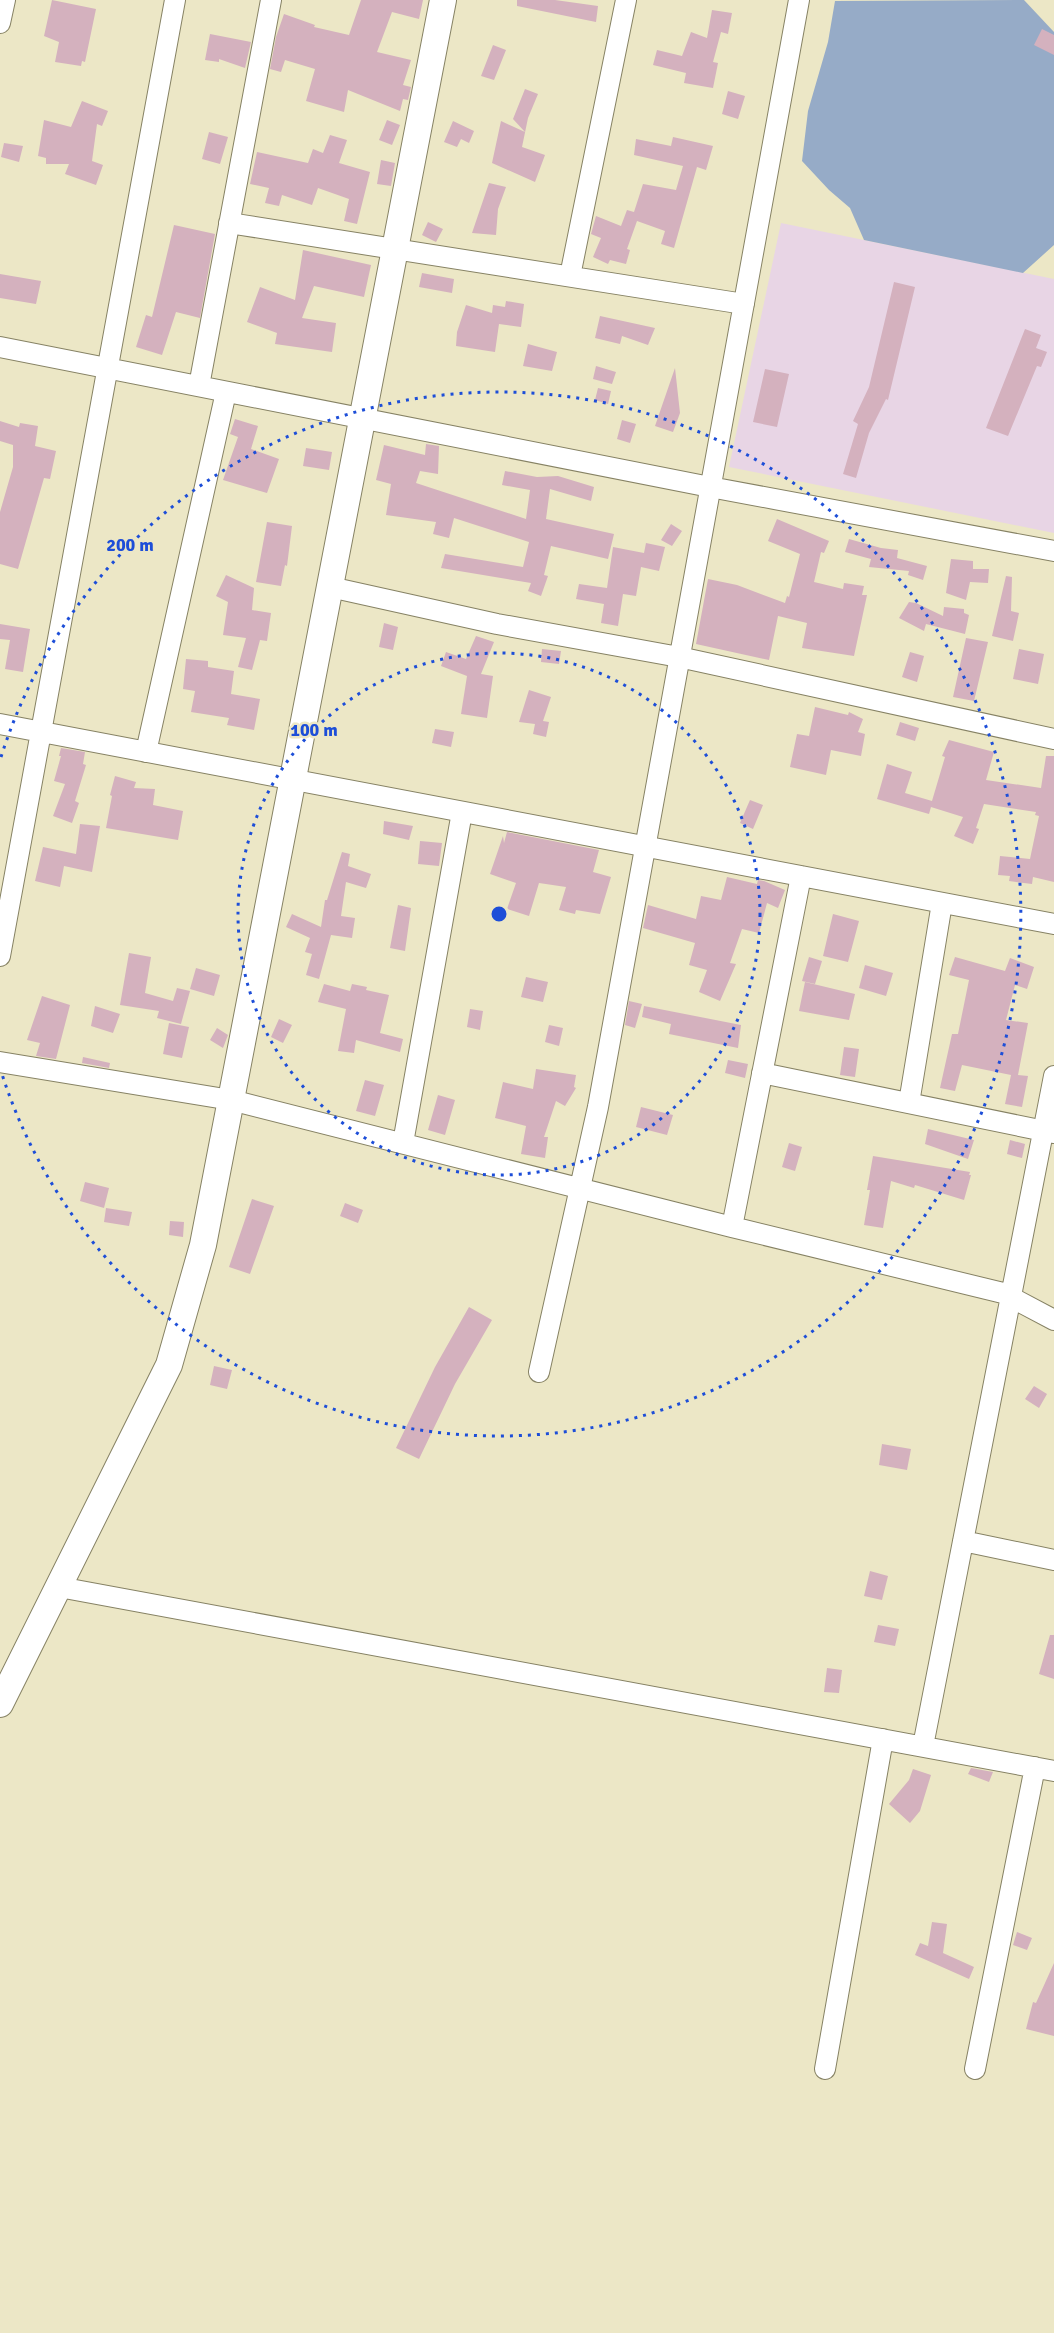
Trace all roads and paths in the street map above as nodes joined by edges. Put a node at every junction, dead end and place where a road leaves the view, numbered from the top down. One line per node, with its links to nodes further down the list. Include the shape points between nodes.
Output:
1 (5, 0): 7 (street)
2 (175, 0): 13 (street)
3 (271, 0): 8 (street)
4 (443, 0): 9 (street)
5 (626, 0): 10 (street)
6 (799, 0): 11 (street)
7 (0, 23)
8 (229, 223): 9 (street); 14 (street)
9 (395, 249): 10 (street); 16 (street)
10 (570, 276): 11 (street)
11 (744, 304): 17 (street)
12 (0, 347): 13 (street)
13 (107, 368): 14 (street); 22 (street)
14 (199, 386): 15 (street)
15 (226, 392): 16 (street); 24 (street)
16 (362, 418): 17 (street); 19 (street)
17 (710, 487): 18 (street); 20 (street)
18 (1054, 551)
19 (330, 587): 20 (street, via 497,624); 25 (street)
20 (680, 657): 23 (street); 27 (street)
21 (0, 724): 22 (street)
22 (41, 731): 24 (street); 31 (street)
23 (1054, 739)
24 (146, 752): 25 (street)
25 (293, 779): 26 (street); 35 (street)
26 (462, 812): 27 (street); 38 (street)
27 (645, 846): 28 (street); 39 (street)
28 (801, 876): 29 (street); 33 (street)
29 (942, 903): 30 (street); 36 (street)
30 (1054, 924)
31 (0, 956)
32 (0, 1062): 35 (street)
33 (762, 1073): 36 (street); 40 (street)
34 (1054, 1076): 37 (street)
35 (231, 1100): 38 (street); 46 (street, via 204,1245 169,1365)
36 (909, 1103): 37 (street)
37 (1049, 1132): 41 (street)
38 (403, 1143): 39 (street)
39 (580, 1187): 40 (street); 43 (street)
40 (732, 1227): 41 (street)
41 (1011, 1298): 42 (street); 44 (street)
42 (1054, 1320)
43 (539, 1372)
44 (963, 1541): 45 (street); 49 (street)
45 (1054, 1560)
46 (59, 1587): 47 (street); 48 (street)
47 (0, 1704)
48 (883, 1739): 49 (street); 51 (street)
49 (923, 1746): 50 (street)
50 (1045, 1769): 52 (street)
51 (825, 2068)
52 (975, 2069)

